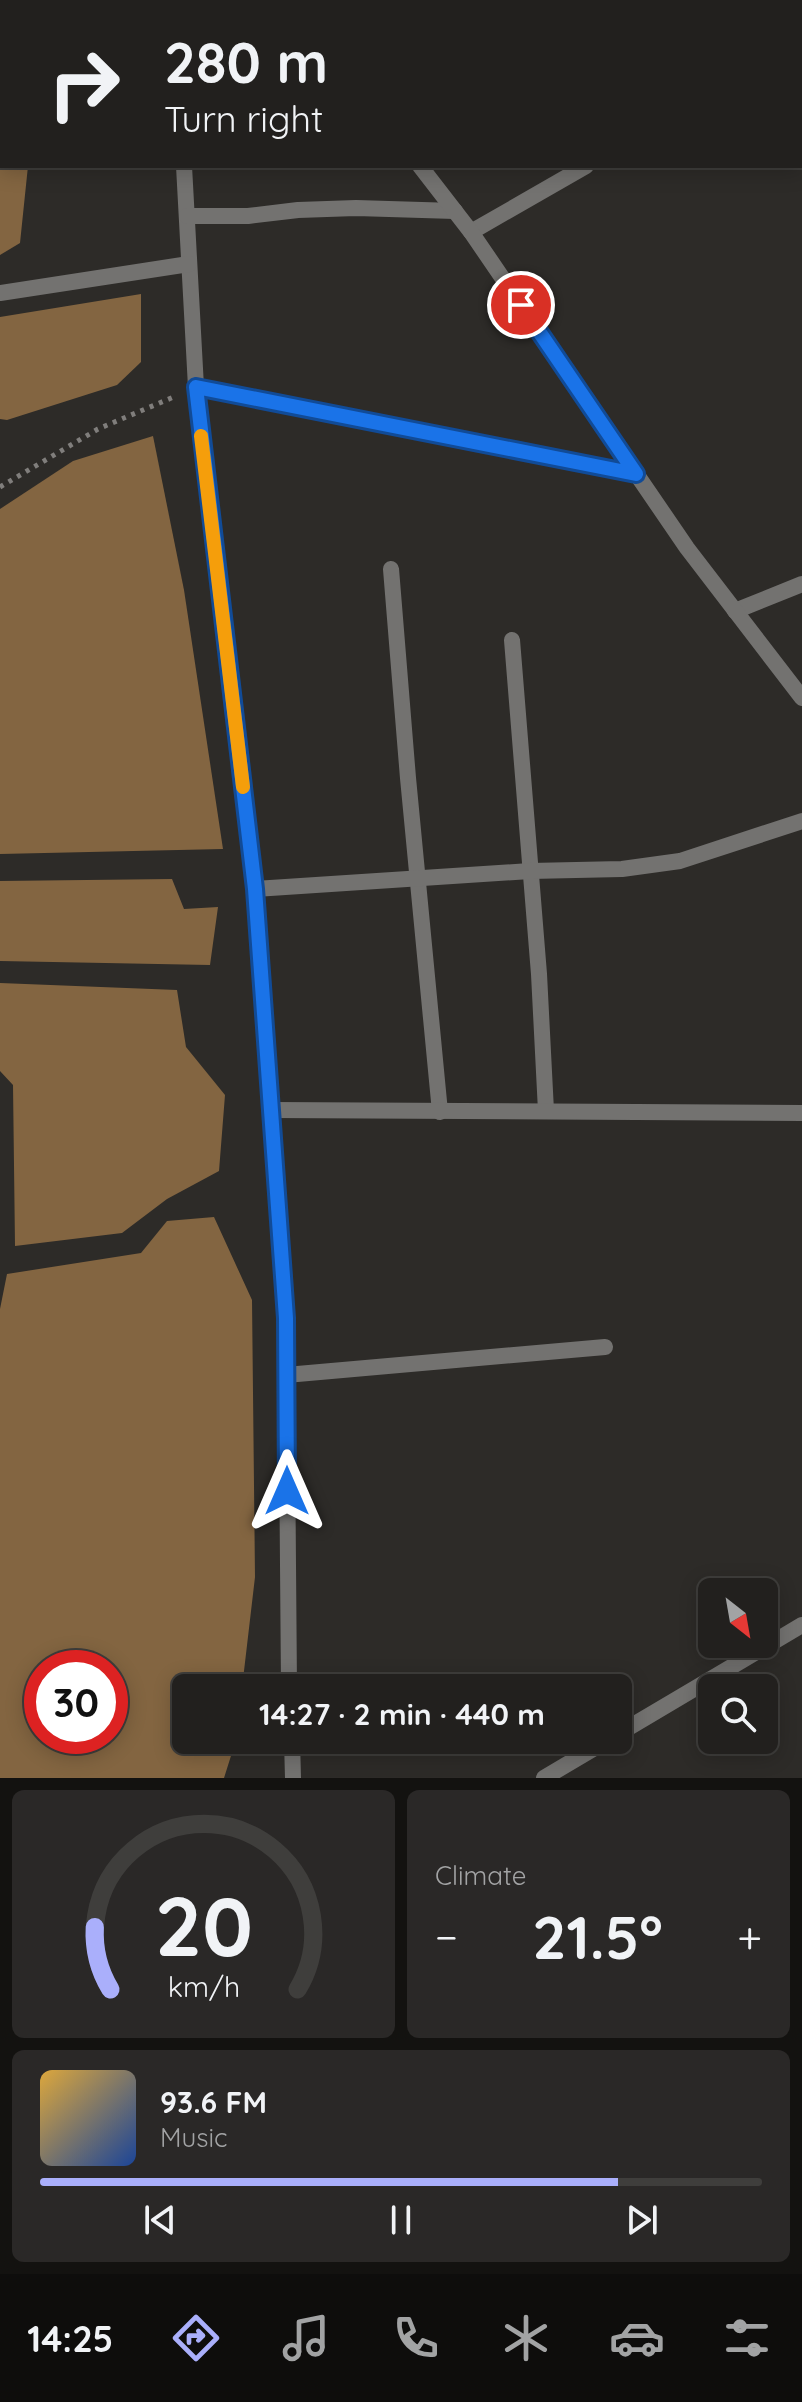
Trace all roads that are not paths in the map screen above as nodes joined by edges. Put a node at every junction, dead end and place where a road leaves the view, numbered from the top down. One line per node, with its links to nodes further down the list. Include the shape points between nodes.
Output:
1 (184, 168): 5 (street)
2 (422, 168): 4 (street)
3 (583, 168): 6 (street)
4 (455, 211): 5 (street, via 356,208); 6 (street)
5 (187, 216): 7 (street)
6 (471, 232): 10 (street)
7 (189, 264): 8 (street); 9 (street)
8 (0, 293)
9 (196, 387): 10 (street); 19 (street)
10 (636, 474): 13 (street)
11 (391, 569): 18 (street)
12 (802, 584): 13 (street)
13 (735, 611): 15 (street)
14 (512, 640): 17 (street)
15 (802, 698)
16 (802, 821): 17 (street, via 680,861 622,869)
17 (530, 871): 18 (street); 21 (street)
18 (419, 878): 19 (street); 22 (street)
19 (255, 889): 20 (street)
20 (271, 1110): 22 (street); 25 (street)
21 (546, 1111): 22 (street); 23 (street)
22 (440, 1112)
23 (802, 1113)
24 (605, 1347): 25 (street)
25 (286, 1375): 27 (street)
26 (802, 1625): 28 (street)
27 (289, 1674)
28 (632, 1726)
29 (292, 1754): 31 (street)
30 (584, 1754): 32 (street)
31 (293, 1778)
32 (544, 1778)

